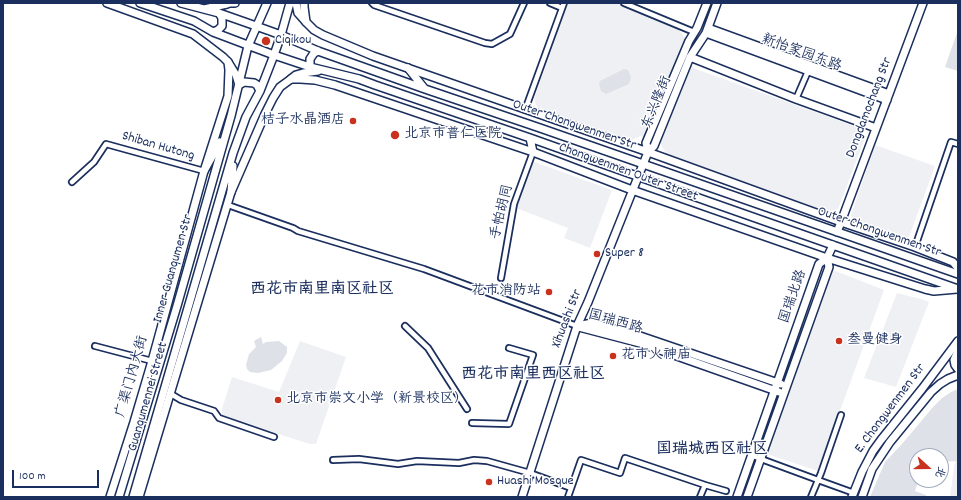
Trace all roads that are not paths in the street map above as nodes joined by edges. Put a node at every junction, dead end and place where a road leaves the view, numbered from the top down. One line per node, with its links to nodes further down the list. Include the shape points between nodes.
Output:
1 (107, 3): 31 (street, via 193,34)
2 (140, 3): 24 (street, Chongwenmen Outer Street, via 194,21)
3 (181, 3): 19 (street, Outer Chongwenmen Str)
4 (217, 3): 5 (street)
5 (231, 3): 19 (street)
6 (267, 3): 22 (street, Inner Guanqumen Str)
7 (290, 3): 26 (street, Guanqumennei Street)
8 (296, 3): 21 (street, via 298,13)
9 (304, 3): 21 (street)
10 (372, 3): 11 (street, via 485,44 492,44 510,34)
11 (524, 3)
12 (550, 3): 18 (street)
13 (564, 3): 18 (street)
14 (624, 3): 25 (street)
15 (707, 3): 25 (street, 东兴隆街)
16 (717, 3): 23 (street, 东兴隆街)
17 (924, 3): 40 (street, Dongdamochang Str)
18 (562, 8): 42 (street)
19 (202, 9): 20 (street, Outer Chongwenmen Str)
20 (219, 13): 22 (street, Outer Chongwenmen Str); 24 (street, via 223,21 222,26)
21 (306, 22): 33 (street, Chongwenmen Outer Street, via 323,36)
22 (256, 26): 26 (street, Outer Chongwenmen Str); 27 (street, Inner Guanqumen Str)
23 (707, 30): 30 (street, 东兴隆街); 34 (street, 新怡家园东路)
24 (213, 32): 27 (street, Chongwenmen Outer Street)
25 (694, 32): 48 (street, 东兴隆街, via 646,144)
26 (281, 35): 28 (street, Outer Chongwenmen Str); 29 (street, Guanqumennei Street)
27 (248, 46): 29 (street, Chongwenmen Outer Street); 37 (street, Inner Guanqumen Str)
28 (318, 51): 32 (street, via 310,58); 38 (street, Outer Chongwenmen Str)
29 (274, 55): 32 (street, Chongwenmen Outer Street); 39 (street, Guanqumennei Street)
30 (690, 57): 41 (street); 48 (street, 东兴隆街, via 654,146)
31 (228, 62): 37 (street); 51 (street, via 228,96)
32 (310, 67): 35 (street, Chongwenmen Outer Street)
33 (408, 68): 38 (street); 42 (street, Chongwenmen Outer Street)
34 (809, 68): 40 (street, 新怡家园东路); 41 (street)
35 (332, 72): 36 (street, via 314,71); 45 (street, Chongwenmen Outer Street)
36 (290, 79): 47 (street, Chongwenmen Outer Street, via 315,80 335,85); 55 (street, via 280,87 264,114)
37 (239, 85): 39 (street, via 244,82 254,83); 44 (street, Inner Guanqumen Str)
38 (425, 88): 50 (street, Outer Chongwenmen Str)
39 (260, 91): 49 (street, Guanqumennei Street, via 246,117)
40 (888, 97): 43 (street, Dongdamochang Str)
41 (796, 99): 43 (street)
42 (525, 110): 48 (street, Chongwenmen Outer Street)
43 (876, 128): 57 (street, Dongdamochang Str)
44 (226, 132): 51 (street); 93 (street, Inner Guanqumen Str)
45 (530, 138): 47 (street); 52 (street, Chongwenmen Outer Street)
46 (958, 144): 60 (street, via 951,142)
47 (533, 152): 54 (street, Chongwenmen Outer Street); 64 (street, 手帕胡同, via 514,204)
48 (648, 152): 50 (street, Xihuashi Str); 57 (street, Chongwenmen Outer Street)
49 (233, 153): 55 (street); 94 (street, Guanqumennei Street)
50 (643, 164): 52 (street, Xihuashi Str); 58 (street, Outer Chongwenmen Str)
51 (204, 171): 53 (street, Shiban Hutong, via 106,144 94,162); 72 (street, 广渠门内大街)
52 (638, 177): 54 (street, Xihuashi Str); 59 (street, Outer Chongwenmen Str)
53 (72, 182)
54 (632, 190): 61 (street, Chongwenmen Outer Street); 67 (street, Xihuashi Str)
55 (231, 192): 56 (street)
56 (228, 204): 67 (street, via 298,231 424,269); 78 (street)
57 (841, 222): 58 (street, Dongdamochang Str); 60 (street, Chongwenmen Outer Street)
58 (837, 232): 63 (street, Outer Chongwenmen Str)
59 (833, 245): 61 (street); 65 (street, Outer Chongwenmen Str)
60 (915, 247): 62 (street, Chongwenmen Outer Street, via 953,262)
61 (827, 258): 65 (street, Chongwenmen Outer Street, via 930,291); 75 (street, 国瑞北路, via 819,264); 77 (street, 国瑞北路, via 829,267)
62 (958, 268)
63 (958, 274)
64 (500, 278)
65 (957, 289)
66 (405, 326): 79 (street, via 428,348)
67 (577, 326): 75 (street, 国瑞西路, via 592,323 640,336); 76 (street, 国瑞西路, via 640,344); 86 (street, Xihuashi Str)
68 (958, 341): 91 (street, E. Chongwenmen Str, via 873,451)
69 (95, 346): 72 (street)
70 (509, 348): 81 (street, via 533,355 509,424)
71 (958, 351): 73 (street, via 954,360)
72 (152, 361): 92 (street, 广渠门内大街)
73 (958, 369)
74 (958, 375): 102 (street, via 931,392 890,442 872,469)
75 (778, 383): 76 (street, 国瑞北路); 77 (street, 国瑞西路)
76 (775, 390): 77 (street, 国瑞西路); 99 (street, 国瑞北路)
77 (786, 390): 84 (street, 国瑞北路)
78 (171, 394): 82 (street, via 214,411 219,418); 95 (street)
79 (467, 409)
80 (841, 415): 87 (street)
81 (472, 423)
82 (274, 437)
83 (753, 456): 84 (street)
84 (761, 459): 87 (street); 100 (street, 国瑞北路)
85 (333, 460): 86 (street, via 359,459 398,464 417,461 459,463 474,460)
86 (530, 473): 89 (street); 96 (street, Xihuashi Str)
87 (818, 480): 91 (street); 101 (street)
88 (705, 485): 89 (street, via 625,458 620,473 580,460); 90 (street); 98 (street)
89 (571, 488): 97 (street)
90 (726, 491)
91 (853, 495)
92 (110, 497)
93 (119, 497)
94 (133, 497)
95 (140, 497)
96 (522, 497)
97 (568, 497)
98 (700, 497)
99 (737, 497)
100 (748, 497)
101 (811, 497)
102 (862, 497)

